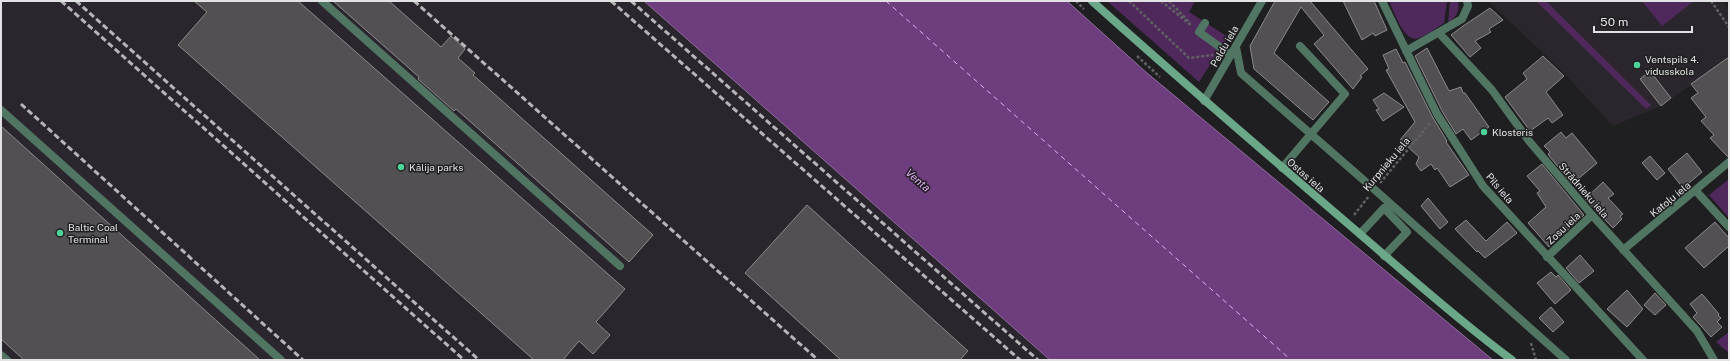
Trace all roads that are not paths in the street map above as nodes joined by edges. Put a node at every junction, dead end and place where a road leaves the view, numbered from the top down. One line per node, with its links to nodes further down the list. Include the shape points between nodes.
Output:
1 (322, 1): 24 (street)
2 (1092, 1): 12 (street, Ostas iela)
3 (1262, 1): 9 (street, Peldu iela)
4 (1382, 1): 10 (street, Pils iela)
5 (1467, 1): 7 (street, via 1468,6 1462,19)
6 (1205, 23): 11 (street, via 1199,32)
7 (1439, 33): 10 (street); 18 (street, Strādnieku iela, via 1492,90 1529,142)
8 (1300, 46): 14 (street, via 1345,94)
9 (1236, 47): 11 (street, Peldu iela); 14 (street, via 1241,73)
10 (1406, 51): 23 (street, Pils iela, via 1437,114 1483,186)
11 (1231, 55): 12 (street, Peldu iela)
12 (1204, 101): 16 (street, Ostas iela)
13 (1, 110): 27 (street)
14 (1311, 134): 16 (street); 29 (street)
15 (1729, 162): 17 (street, Katoļu iela)
16 (1282, 168): 20 (street, Ostas iela)
17 (1696, 191): 19 (street); 21 (street, Katoļu iela)
18 (1592, 215): 21 (street, Strādnieku iela); 23 (street, Zosu iela)
19 (1729, 227)
20 (1360, 234): 22 (street, Ostas iela); 22 (street, via 1384,208 1407,232)
21 (1623, 250): 31 (street, Strādnieku iela, via 1697,330)
22 (1384, 256): 28 (street, Ostas iela, via 1479,336)
23 (1547, 256): 30 (street, Pils iela)
24 (620, 266)
25 (1, 355): 26 (street)
26 (7, 360)
27 (280, 360)
28 (1512, 360)
29 (1566, 360)
30 (1643, 360)
31 (1714, 360)

